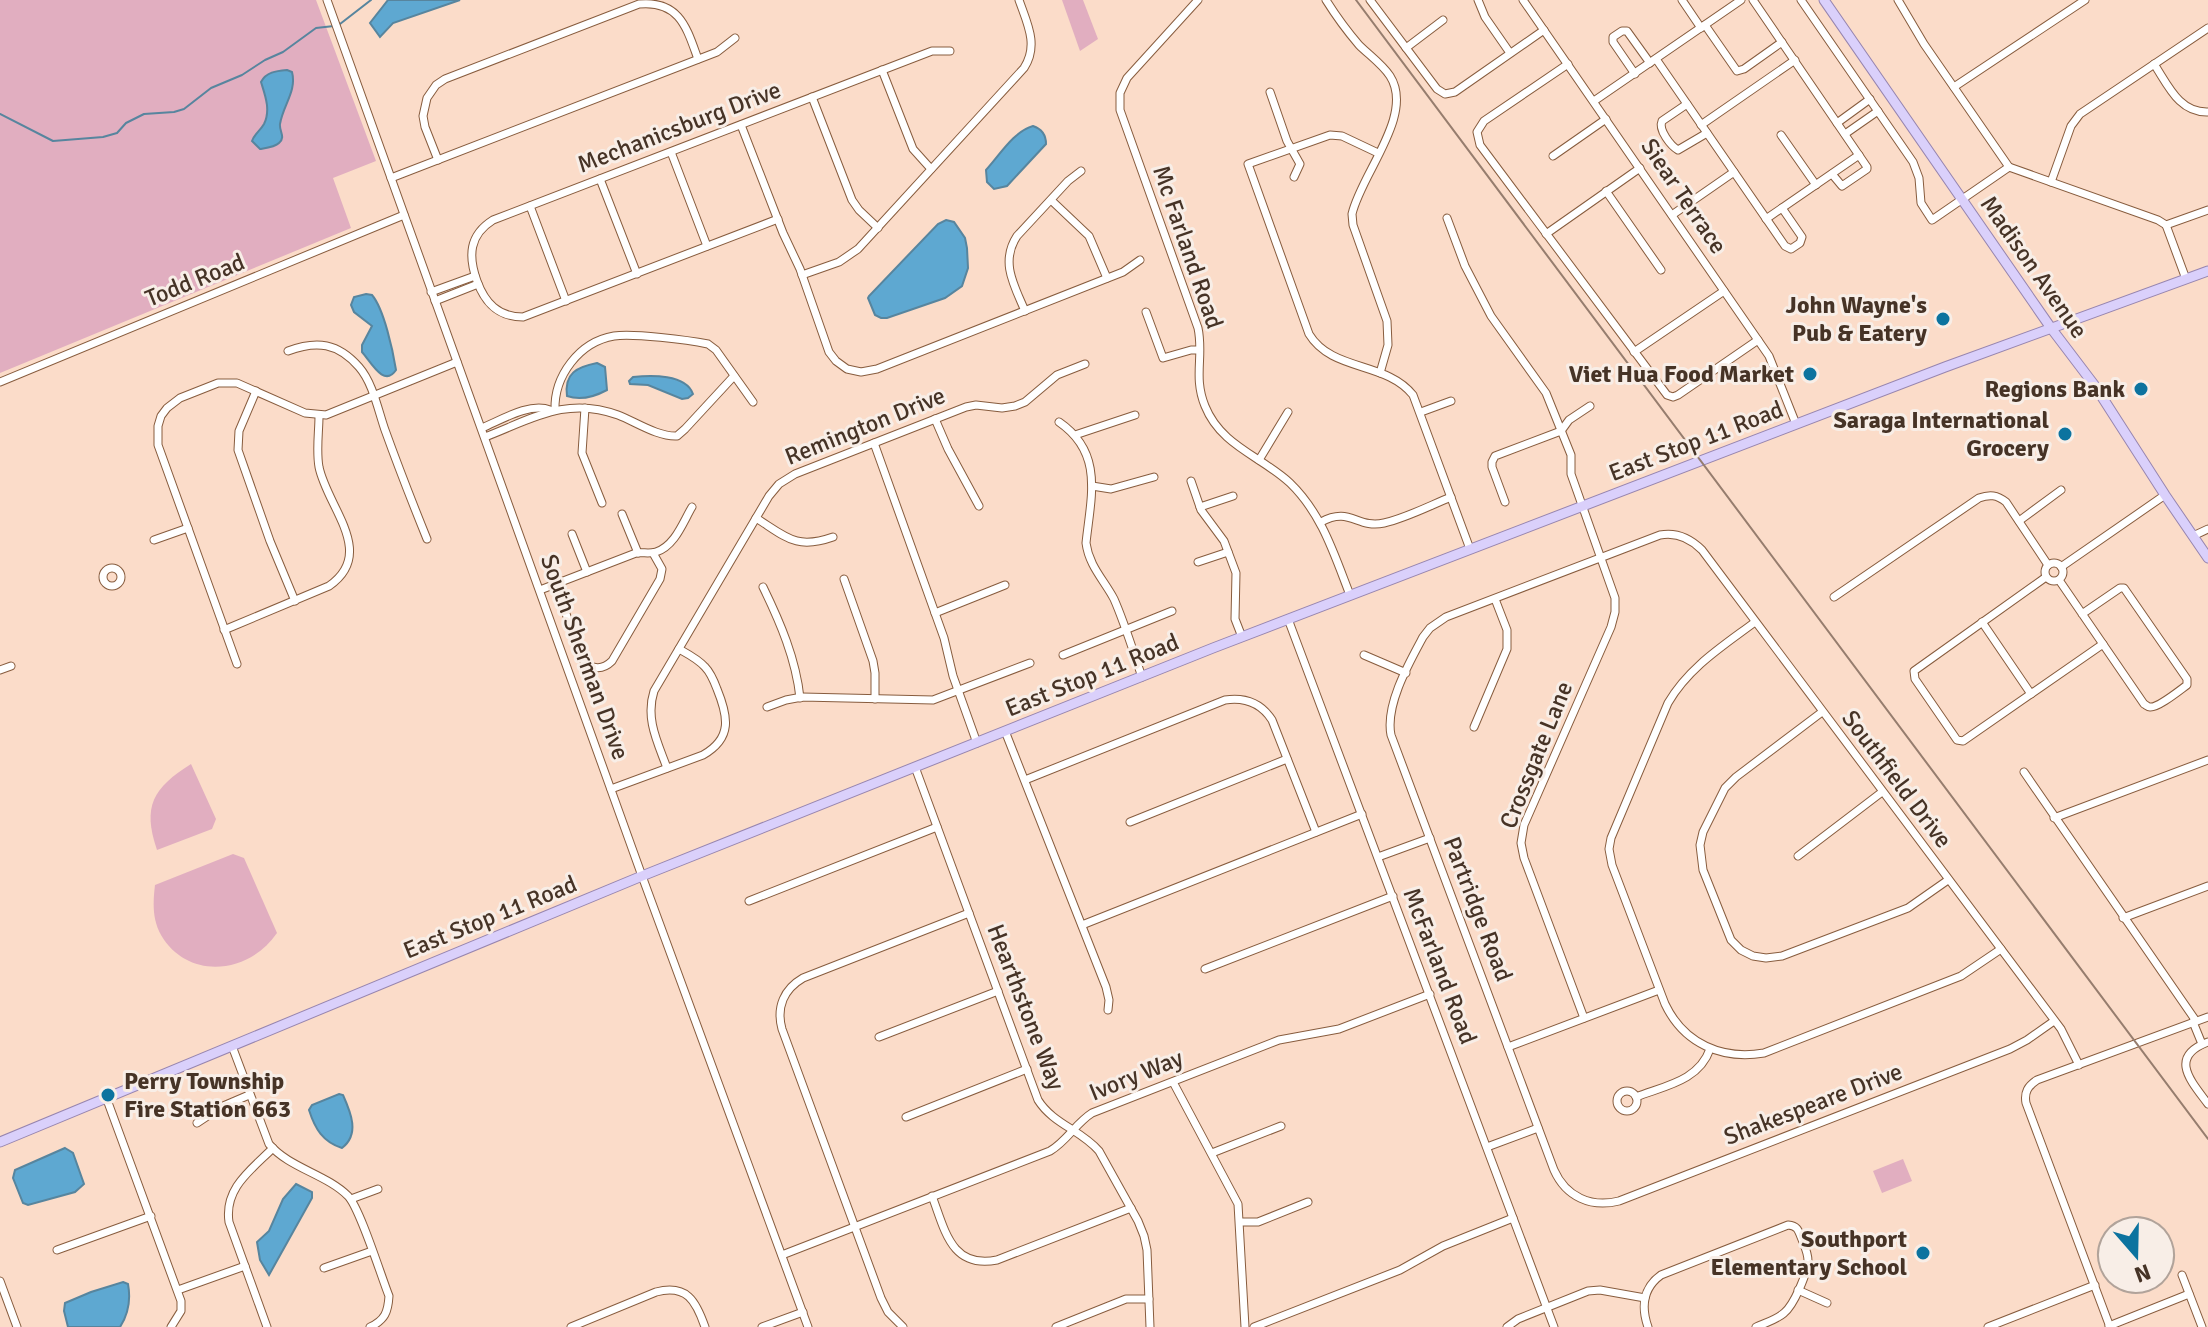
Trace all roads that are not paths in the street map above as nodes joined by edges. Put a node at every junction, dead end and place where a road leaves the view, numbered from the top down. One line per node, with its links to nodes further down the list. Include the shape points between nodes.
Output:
1 (327, 0): 58 (street, South Sherman Drive)
2 (1019, 0): 53 (street, via 1031,35 1031,56)
3 (1198, 0): 93 (street, Mc Farland Road, via 1127,78 1119,98 1198,328)
4 (1326, 0): 47 (street, via 1395,87 1396,113)
5 (1478, 0): 23 (street)
6 (1523, 0): 18 (street, Siear Terrace)
7 (1682, 0): 16 (street)
8 (1741, 0): 16 (street)
9 (1753, 0): 20 (street)
10 (1801, 0): 34 (street)
11 (1824, 0): 64 (main road, Madison Avenue)
12 (1898, 0): 31 (street)
13 (2085, 0): 31 (street)
14 (1372, 1): 21 (street)
15 (1443, 20): 21 (street)
16 (1703, 26): 20 (street, via 1737,71); 26 (street)
17 (2208, 28): 28 (street)
18 (1544, 30): 23 (street); 27 (street, Siear Terrace)
19 (735, 38): 24 (street)
20 (1782, 42): 25 (street)
21 (1406, 48): 23 (street, via 1445,94)
22 (950, 51): 29 (street, Mechanicsburg Drive, via 932,51)
23 (1510, 53)
24 (698, 59): 50 (street); 50 (street, via 680,17 652,3 519,50 445,79 431,91 423,119)
25 (1795, 60): 40 (street); 42 (street)
26 (1653, 61): 30 (street); 30 (street, via 1627,31 1613,37); 36 (street)
27 (1568, 64): 35 (street, Siear Terrace); 75 (street, via 1484,121 1477,132 1480,145)
28 (2154, 64): 38 (street, via 2182,105); 60 (street, via 2080,114)
29 (882, 70): 33 (street, Mechanicsburg Drive); 53 (street, via 913,149)
30 (1635, 74): 35 (street)
31 (1954, 87): 51 (street)
32 (1270, 92): 45 (street)
33 (812, 97): 41 (street, Mechanicsburg Drive); 74 (street, via 852,200)
34 (1870, 99): 37 (street); 40 (street)
35 (1594, 101): 39 (street, Siear Terrace)
36 (1687, 104): 42 (street); 42 (street, via 1661,122 1674,148 1680,150)
37 (1878, 111): 43 (street); 64 (street, via 1915,167 1920,200 1932,220)
38 (2208, 112)
39 (1606, 119): 49 (street); 52 (street, Siear Terrace)
40 (1837, 123): 43 (street)
41 (741, 125): 46 (street, Mechanicsburg Drive); 71 (street)
42 (1704, 129): 55 (street)
43 (1845, 134): 48 (street)
44 (1781, 135): 61 (street)
45 (1292, 149): 47 (street, via 1338,135); 57 (street, via 1300,164); 98 (street, via 1248,164 1312,339 1332,356)
46 (671, 152): 59 (street, Mechanicsburg Drive); 76 (street)
47 (1378, 153): 98 (street, via 1352,219 1387,321 1388,345)
48 (1859, 155): 56 (street); 56 (street, via 1867,168 1842,186)
49 (1553, 156)
50 (438, 160): 58 (street)
51 (2009, 167): 60 (street); 64 (street)
52 (1640, 168): 62 (street); 69 (street, Siear Terrace)
53 (931, 169): 74 (street)
54 (1081, 171): 63 (street)
55 (1734, 172): 69 (street); 72 (street)
56 (1832, 174): 61 (street)
57 (1294, 177)
58 (391, 178): 68 (street, South Sherman Drive)
59 (600, 179): 65 (street, Mechanicsburg Drive); 80 (street)
60 (2051, 182): 73 (street)
61 (1816, 185): 66 (street)
62 (1606, 191): 75 (street); 78 (street)
63 (1051, 200): 82 (street, via 1089,236); 89 (street, via 1009,252 1010,274)
64 (1962, 200): 91 (main road, Madison Avenue)
65 (530, 206): 84 (street, Mechanicsburg Drive, via 493,220 477,234 470,256); 88 (street)
66 (1782, 208): 72 (street); 72 (street, via 1802,242 1786,248)
67 (2208, 210): 73 (street)
68 (404, 215): 86 (street, South Sherman Drive); 100 (street, Todd Road)
69 (1672, 215): 85 (street, Siear Terrace)
70 (1447, 218): 116 (street, Crossgate Lane, via 1487,309 1544,389)
71 (778, 219): 76 (street); 81 (street)
72 (1766, 219)
73 (2166, 225): 83 (street)
74 (878, 228): 81 (street, via 845,259)
75 (1546, 234): 95 (street)
76 (707, 246): 80 (street)
77 (1140, 260): 82 (street)
78 (1661, 270)
79 (2208, 271): 83 (main road, East Stop 11 Road)
80 (637, 274): 88 (street)
81 (802, 275): 89 (street, via 829,352 839,363 861,372)
82 (1107, 278): 89 (street)
83 (2186, 279): 91 (main road, East Stop 11 Road)
84 (477, 280): 86 (street); 87 (street); 88 (street, via 491,306 514,317)
85 (1724, 291): 92 (street, Siear Terrace); 95 (street)
86 (431, 292): 87 (street, South Sherman Drive)
87 (435, 301): 96 (street, South Sherman Drive)
88 (566, 301)
89 (1025, 311)
90 (1146, 312): 93 (street, via 1163,358)
91 (2051, 328): 114 (main road, East Stop 11 Road); 125 (main road, Madison Avenue)
92 (1758, 340): 95 (street, via 1673,397 1665,394); 114 (street, Siear Terrace)
93 (1199, 350): 120 (street, Mc Farland Road, via 1199,384 1210,416 1231,442)
94 (288, 351): 102 (street, via 312,343 333,348 359,368)
95 (1634, 352)
96 (457, 362): 102 (street); 115 (street, South Sherman Drive)
97 (1085, 364): 112 (street, Remington Drive, via 1057,375 1015,406 976,405)
98 (1380, 373): 109 (street, via 1404,385)
99 (734, 376): 104 (street); 106 (street, via 677,436); 107 (street, via 708,344 616,336 592,345 568,366)
100 (0, 382)
101 (256, 391): 111 (street); 138 (street, via 234,383 213,385 170,404 161,416 158,445); 165 (street, via 239,431 238,450)
102 (373, 397): 111 (street); 143 (street)
103 (1451, 401): 109 (street)
104 (753, 402)
105 (1590, 406): 116 (street)
106 (585, 408): 107 (street); 129 (street, via 582,453)
107 (552, 410): 115 (street, via 541,407); 118 (street)
108 (1288, 412): 120 (street)
109 (1421, 412): 127 (street)
110 (1135, 415): 117 (street)
111 (319, 416): 165 (street, via 319,468 350,546 349,562 329,586)
112 (935, 419): 119 (street, Remington Drive); 130 (street)
113 (1059, 422): 117 (street)
114 (1796, 424): 131 (main road, East Stop 11 Road)
115 (482, 428): 118 (street, South Sherman Drive)
116 (1561, 431): 128 (street, via 1493,459); 131 (street, Crossgate Lane)
117 (1075, 435): 123 (street, via 1090,463)
118 (485, 437): 161 (street, South Sherman Drive)
119 (874, 443): 135 (street, Remington Drive, via 786,479); 167 (street)
120 (1259, 460): 137 (street, Mc Farland Road, via 1297,490)
121 (1154, 477): 123 (street, via 1111,489)
122 (1191, 481): 133 (street)
123 (1092, 486): 173 (street, via 1088,554)
124 (2061, 490): 136 (street)
125 (2165, 495): 141 (main road, Madison Avenue); 153 (street)
126 (1233, 496): 133 (street)
127 (1451, 497): 137 (street, via 1382,523 1340,515); 145 (street)
128 (1505, 502)
129 (602, 503)
130 (979, 506)
131 (1581, 506): 145 (main road, East Stop 11 Road); 149 (street, Crossgate Lane)
132 (692, 507): 148 (street, via 673,539)
133 (1200, 507): 146 (street)
134 (622, 514): 147 (street)
135 (756, 518): 142 (street, via 799,542); 176 (street, Remington Drive)
136 (2019, 521): 152 (street); 163 (street, via 2006,502 1985,495)
137 (1321, 522): 162 (street, Mc Farland Road)
138 (188, 528): 144 (street); 172 (street)
139 (2208, 529): 141 (street)
140 (572, 534): 154 (street)
141 (2193, 536): 150 (main road, Madison Avenue)
142 (833, 537)
143 (427, 539)
144 (154, 540)
145 (1470, 549): 162 (main road, East Stop 11 Road)
146 (1228, 552): 151 (street); 174 (street, via 1236,573 1235,619)
147 (638, 553): 148 (street); 154 (street)
148 (653, 553): 158 (street, via 661,578 605,667 589,666 582,658)
149 (1600, 558): 164 (street); 170 (street, Southfield Drive, via 1660,535 1688,539 1699,546); 225 (street, Crossgate Lane, via 1614,593 1614,617 1524,825 1521,843)
150 (2208, 558)
151 (1198, 562)
152 (2048, 565): 153 (street); 155 (street)
153 (2061, 567): 157 (street)
154 (587, 572): 158 (street)
155 (2046, 577): 157 (street); 171 (street)
156 (844, 579): 188 (street, via 873,658)
157 (2059, 580): 168 (street)
158 (555, 584): 161 (street)
159 (1005, 585): 167 (street)
160 (763, 587): 187 (street, via 793,660)
161 (540, 590): 200 (street, South Sherman Drive)
162 (1350, 595): 169 (main road, East Stop 11 Road)
163 (1834, 597)
164 (1495, 599): 183 (street, Partridge Road, via 1430,628); 191 (street, via 1507,630 1507,649)
165 (295, 601): 172 (street)
166 (1172, 611): 173 (street)
167 (935, 613): 185 (street)
168 (2082, 614): 175 (street); 175 (street, via 2125,589 2187,685 2149,707)
169 (1288, 619): 174 (main road, East Stop 11 Road); 202 (street, McFarland Road)
170 (1755, 622): 190 (street, Southfield Drive); 220 (street, via 1697,665 1678,687 1611,835 1611,862)
171 (1982, 622): 186 (street); 186 (street, via 1917,667 1915,679 1960,742)
172 (224, 630): 180 (street)
173 (1125, 630): 177 (street); 184 (street)
174 (1242, 637): 184 (main road, East Stop 11 Road)
175 (2103, 644): 186 (street)
176 (679, 649): 197 (street, Remington Drive, via 650,704); 197 (street, via 713,678 725,729 715,747)
177 (1063, 655)
178 (1364, 655): 183 (street)
179 (1030, 663): 185 (street)
180 (237, 664)
181 (11, 666): 182 (street)
182 (0, 670)
183 (1406, 673): 207 (street, Partridge Road, via 1389,724)
184 (1142, 677): 192 (main road, East Stop 11 Road)
185 (958, 691): 188 (street, via 933,700); 193 (street)
186 (2031, 694)
187 (800, 698): 188 (street); 189 (street)
188 (875, 699)
189 (767, 707)
190 (1822, 712): 201 (street, Southfield Drive); 211 (street, via 1732,780 1702,837 1702,867 1728,935 1751,955 1784,956 1903,910)
191 (1474, 727)
192 (1005, 731): 193 (main road, East Stop 11 Road); 199 (street)
193 (977, 743): 196 (main road, East Stop 11 Road)
194 (1287, 759): 199 (street, via 1264,710 1232,699); 204 (street); 206 (street)
195 (2208, 760): 203 (street)
196 (915, 767): 205 (street, Hearthstone Way); 210 (main road, East Stop 11 Road)
197 (667, 768): 200 (street)
198 (2024, 772): 203 (street)
199 (1025, 780): 217 (street)
200 (611, 789): 210 (street, South Sherman Drive)
201 (1882, 792): 208 (street); 211 (street, Southfield Drive)
202 (1362, 814): 206 (street); 209 (street, McFarland Road)
203 (2054, 818): 216 (street)
204 (1130, 822)
205 (937, 827): 214 (street); 215 (street, Hearthstone Way)
206 (1316, 832): 217 (street)
207 (1430, 838): 209 (street); 231 (street, Partridge Road)
208 (1798, 856)
209 (1378, 857): 213 (street, McFarland Road)
210 (642, 876): 230 (main road, East Stop 11 Road); 261 (street, South Sherman Drive)
211 (1948, 880): 218 (street, Southfield Drive)
212 (2208, 886): 216 (street)
213 (1393, 896): 219 (street); 222 (street, McFarland Road)
214 (749, 901)
215 (969, 913): 221 (street, Hearthstone Way); 258 (street, via 803,978 788,989 780,1006 781,1027)
216 (2123, 918): 227 (street)
217 (1082, 925): 223 (street, via 1108,990)
218 (2001, 949): 226 (street, Southfield Drive); 232 (street, via 1961,976 1769,1051 1738,1055)
219 (1205, 969)
220 (1659, 990): 225 (street); 232 (street, via 1677,1024)
221 (998, 991): 228 (street); 234 (street, Hearthstone Way)
222 (1430, 994): 235 (street, Ivory Way, via 1339,1029 1279,1040); 246 (street, McFarland Road)
223 (1108, 1010)
224 (2208, 1017): 227 (street)
225 (1584, 1018): 231 (street)
226 (2054, 1021): 233 (street, Southfield Drive); 252 (street, Shakespeare Drive, via 2010,1049 1619,1201)
227 (2194, 1022): 229 (street); 233 (street)
228 (879, 1037)
229 (2205, 1043): 239 (street, via 2189,1054 2186,1068)
230 (232, 1046): 236 (street); 237 (main road, East Stop 11 Road)
231 (1508, 1047): 243 (street, Partridge Road)
232 (1710, 1049): 238 (street, via 1689,1077)
233 (2079, 1065): 266 (street, via 2037,1080 2027,1089 2026,1103)
234 (1027, 1069): 240 (street); 244 (street, Hearthstone Way, via 1043,1108)
235 (1173, 1082): 244 (street, Ivory Way, via 1092,1113); 248 (street)
236 (249, 1095): 241 (street); 247 (street)
237 (106, 1097): 245 (main road, East Stop 11 Road); 255 (street)
238 (1636, 1097)
239 (2208, 1104)
240 (906, 1117)
241 (197, 1123)
242 (1281, 1126): 248 (street)
243 (1538, 1128): 246 (street); 252 (street, Partridge Road, via 1557,1178)
244 (1073, 1131): 250 (street, Ivory Way, via 1053,1149); 254 (street, Hearthstone Way, via 1099,1151)
245 (0, 1142)
246 (1487, 1147): 256 (street, McFarland Road)
247 (273, 1148): 251 (street); 262 (street, via 229,1200 229,1222)
248 (1212, 1153): 257 (street, via 1236,1199)
249 (378, 1189): 251 (street)
250 (932, 1196): 254 (street, via 954,1248 968,1259 989,1262); 258 (street, Ivory Way)
251 (351, 1199): 260 (street)
252 (1580, 1199)
253 (1308, 1202): 257 (street, via 1258,1222)
254 (1131, 1208): 271 (street, Hearthstone Way, via 1146,1244)
255 (151, 1216): 259 (street); 267 (street)
256 (1513, 1218): 273 (street, McFarland Road); 289 (street, via 1400,1270)
257 (1240, 1222): 288 (street)
258 (855, 1226): 261 (street, Ivory Way); 285 (street, via 883,1302)
259 (57, 1250)
260 (372, 1251): 263 (street); 280 (street, via 389,1296 388,1311)
261 (782, 1255): 274 (street, South Sherman Drive)
262 (245, 1266): 267 (street); 279 (street)
263 (324, 1268)
264 (2182, 1275): 269 (street)
265 (0, 1281): 277 (street)
266 (2095, 1285): 276 (street); 294 (street)
267 (178, 1290): 278 (street, via 181,1311)
268 (1798, 1290): 270 (street, via 1808,1257 1799,1231 1788,1225 1663,1274); 272 (street); 275 (street, via 1788,1310)
269 (2189, 1294): 276 (street); 295 (street)
270 (1645, 1298): 273 (street, via 1600,1290); 292 (street)
271 (1149, 1299): 286 (street, via 1126,1299); 287 (street, Hearthstone Way)
272 (1827, 1303)
273 (1547, 1308): 290 (street); 291 (street, McFarland Road)
274 (803, 1312): 283 (street); 284 (street, South Sherman Drive)
275 (1769, 1324): 293 (street)
276 (2110, 1326)
277 (17, 1327)
278 (171, 1327)
279 (267, 1327)
280 (370, 1327)
281 (571, 1327): 282 (street, via 673,1289 697,1305)
282 (705, 1327)
283 (762, 1327)
284 (808, 1327)
285 (903, 1327)
286 (1056, 1327)
287 (1150, 1327)
288 (1245, 1327)
289 (1254, 1327)
290 (1507, 1327)
291 (1554, 1327)
292 (1648, 1327)
293 (1756, 1327)
294 (1988, 1327)
295 (2202, 1327)

